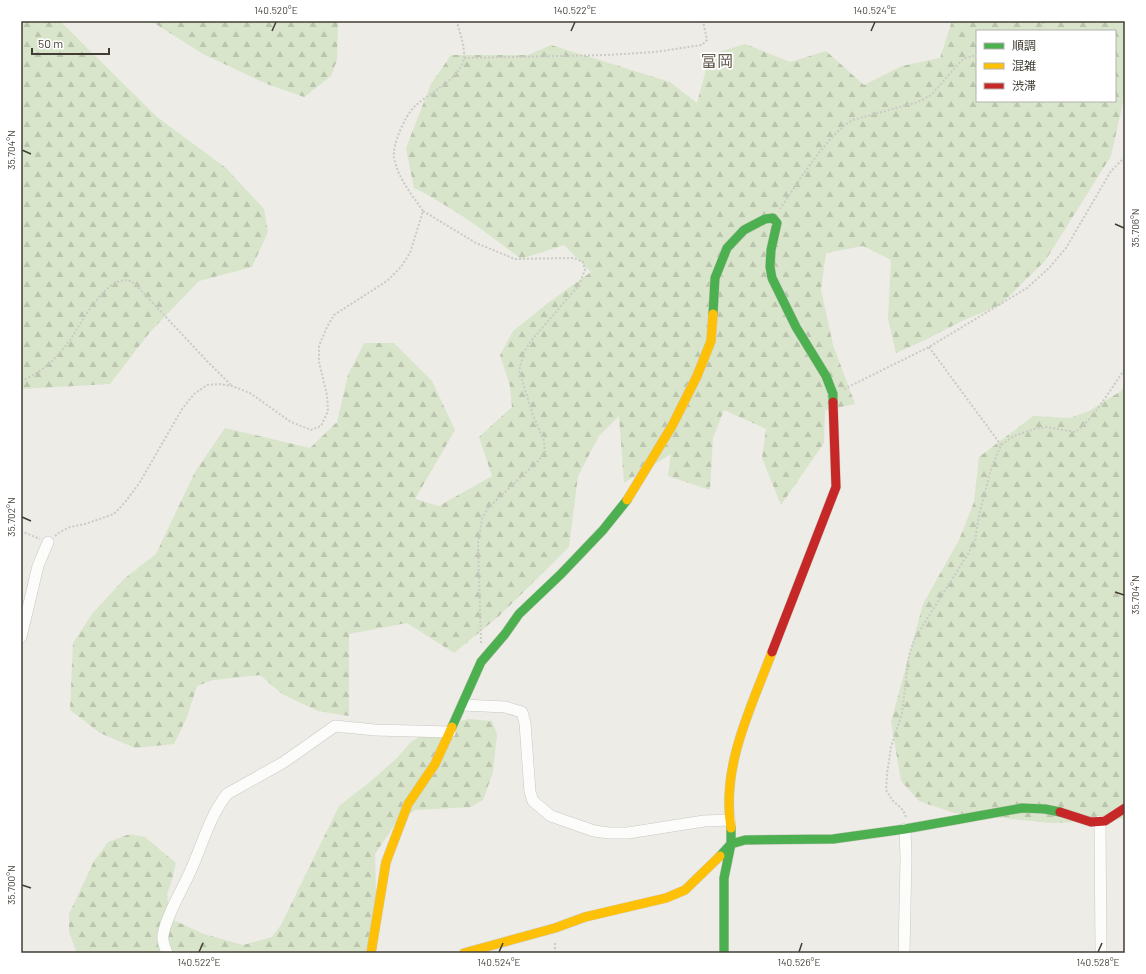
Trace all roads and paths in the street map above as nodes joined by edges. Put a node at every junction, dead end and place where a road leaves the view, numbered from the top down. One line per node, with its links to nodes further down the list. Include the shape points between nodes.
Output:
1 (457, 21): 6 (path)
2 (703, 21): 6 (path, via 707,40 702,45 655,52 606,55)
3 (1044, 21): 4 (path)
4 (1040, 30)
5 (976, 56): 9 (path, via 966,58 931,95 918,102 846,124 825,145)
6 (464, 58): 8 (path, via 457,72 447,83 413,108 398,139 394,156 398,169 406,187)
7 (1125, 157): 10 (path, via 1111,171 1066,248 1049,268 1027,288)
8 (423, 211): 13 (path, via 410,253 401,267 387,281 334,315 327,327 319,346 319,362 328,411 321,426 311,430 291,422 250,393); 19 (path, via 476,243 515,259 574,258 583,262 585,270 579,285 524,352 519,371 544,441 545,451 539,460 488,508 482,519 478,543)
9 (773, 218): 14 (street, via 777,223 771,250 772,278 796,327 826,376); 19 (street, via 765,219 744,230 727,248 715,278 711,341 672,426 626,501 588,546 519,614)
10 (929, 347): 14 (path); 15 (path)
11 (1125, 369): 15 (path, via 1089,419 1075,432 1046,427 1014,436)
12 (21, 380): 13 (path, via 50,363 69,341 87,312 109,287 119,280 130,280)
13 (232, 386): 17 (path, via 207,386 194,394 182,409 140,482 114,514 70,527)
14 (833, 394): 23 (street, via 836,487 744,725 730,779)
15 (1001, 444): 25 (path, via 978,515 975,541 923,623 909,654 902,713 891,747 886,774 886,790 907,818)
16 (21, 531): 17 (path)
17 (48, 542): 18 (street, via 38,566)
18 (21, 637)
19 (481, 662): 20 (street)
20 (463, 705): 21 (street); 23 (street, via 505,707 522,712 530,792 533,802 551,816 594,831 628,833 692,822)
21 (450, 732): 27 (street, via 335,726 284,762 227,794 209,825 166,923 163,937); 28 (street, via 436,764 408,804 386,862)
22 (1125, 808): 24 (street)
23 (730, 820): 26 (street)
24 (1100, 822): 25 (street, via 1091,822 1045,809 1022,808); 32 (street)
25 (905, 829): 26 (street, via 833,839 745,840); 31 (street)
26 (731, 844): 29 (street, via 686,890 666,898 585,917); 30 (street, via 724,878)
27 (167, 953)
28 (370, 953)
29 (464, 953)
30 (724, 953)
31 (904, 953)
32 (1100, 953)

